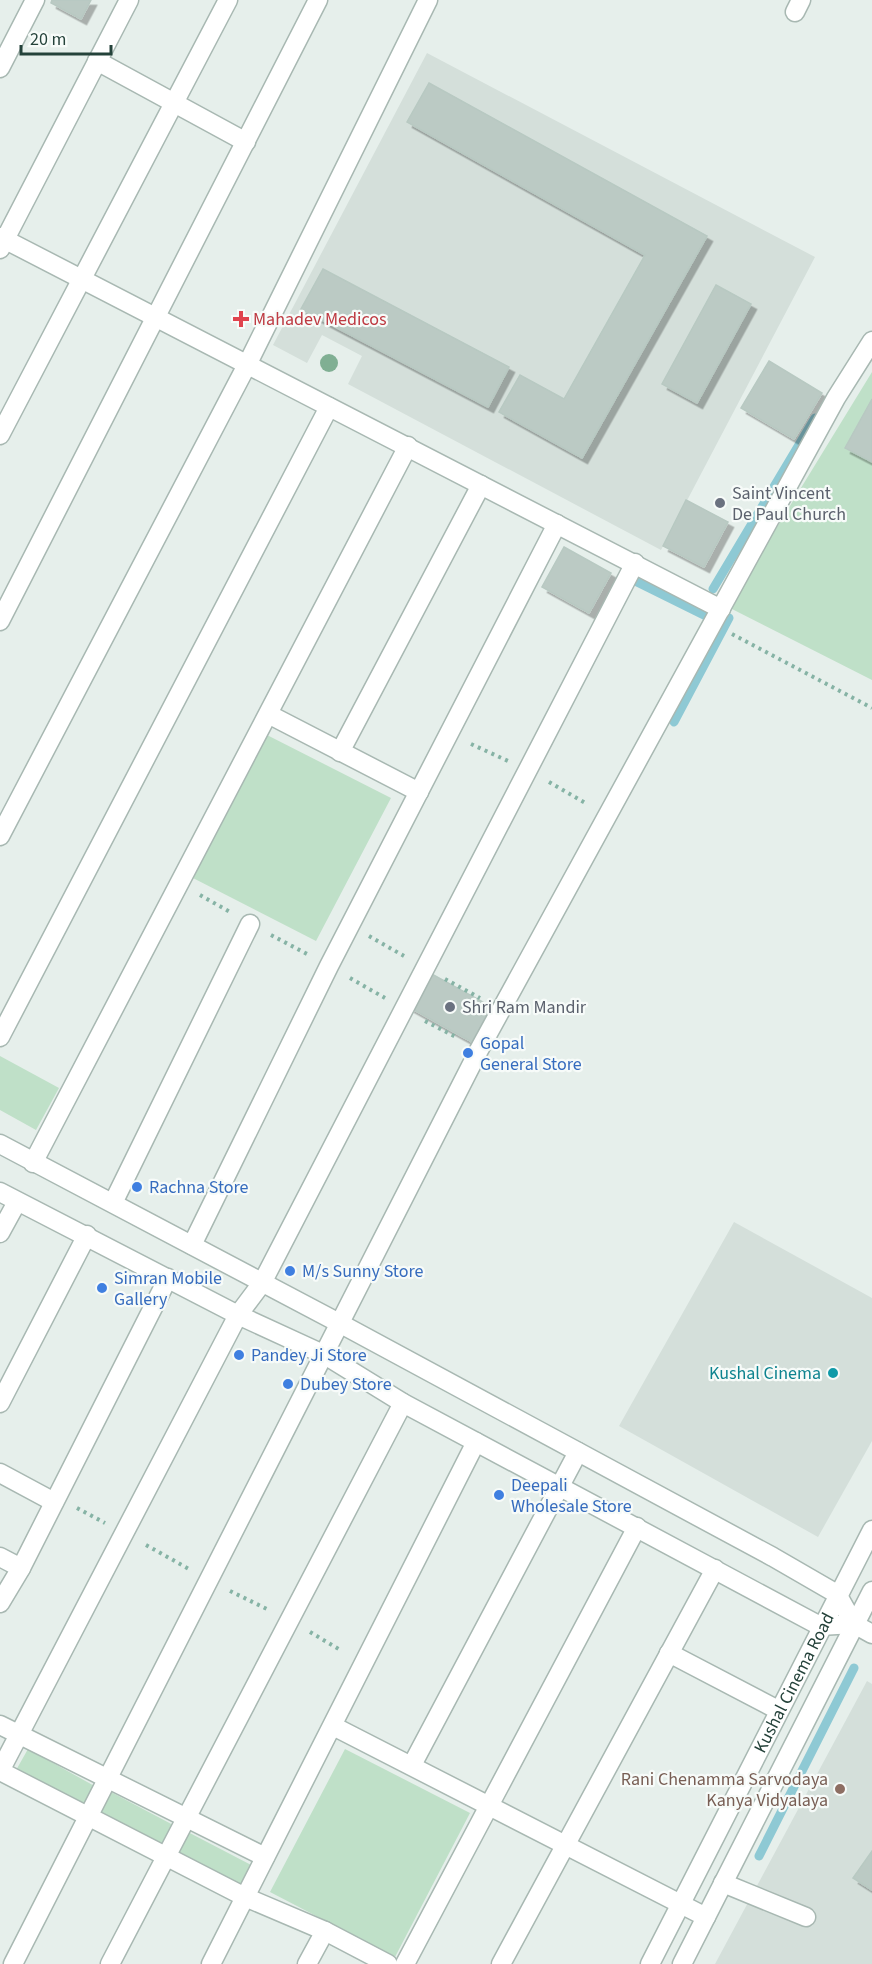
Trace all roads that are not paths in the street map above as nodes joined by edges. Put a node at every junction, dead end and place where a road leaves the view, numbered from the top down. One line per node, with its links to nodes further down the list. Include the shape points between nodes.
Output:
1 (35, 0): 7 (street)
2 (129, 0): 6 (street)
3 (228, 0): 8 (street)
4 (318, 0): 9 (street)
5 (428, 0): 14 (street)
6 (97, 61): 8 (street); 10 (street)
7 (0, 68)
8 (174, 103): 9 (street); 11 (street)
9 (246, 142): 12 (street)
10 (2, 241): 11 (street)
11 (82, 279): 12 (street); 16 (street)
12 (158, 318): 14 (street); 22 (street)
13 (872, 341): 21 (street, via 836,398)
14 (248, 363): 15 (street); 26 (street)
15 (329, 407): 17 (street); 28 (street)
16 (0, 435)
17 (408, 446): 18 (street); 23 (street)
18 (481, 485): 19 (street); 24 (street)
19 (557, 524): 20 (street); 25 (street)
20 (635, 563): 21 (street); 38 (street)
21 (716, 616): 40 (street, via 479,1050)
22 (0, 621)
23 (270, 715): 24 (street); 30 (street)
24 (340, 752): 25 (street)
25 (419, 792): 36 (street)
26 (0, 836)
27 (250, 924): 33 (street)
28 (0, 1037)
29 (0, 1144): 30 (street)
30 (33, 1163): 33 (street)
31 (0, 1192): 32 (street)
32 (17, 1202): 34 (street); 35 (street)
33 (113, 1203): 36 (street)
34 (0, 1233)
35 (87, 1235): 37 (street); 42 (street)
36 (192, 1245): 38 (street)
37 (168, 1278): 39 (street); 48 (street)
38 (262, 1283): 39 (street); 40 (street)
39 (238, 1315): 41 (street); 64 (street)
40 (341, 1324): 41 (street); 45 (street)
41 (325, 1355): 43 (street); 67 (street)
42 (0, 1403)
43 (403, 1403): 44 (street); 70 (street)
44 (476, 1442): 47 (street); 63 (street)
45 (578, 1452): 47 (street); 55 (street)
46 (0, 1473): 48 (street)
47 (559, 1486): 49 (street); 65 (street)
48 (54, 1502): 52 (street)
49 (637, 1527): 53 (street); 68 (street)
50 (872, 1530): 55 (street, Kushal Cinema Road)
51 (0, 1557): 52 (street)
52 (21, 1568): 56 (street)
53 (715, 1569): 58 (street); 60 (street)
54 (872, 1591): 57 (street, Kushal Cinema Road)
55 (837, 1594): 57 (street); 58 (street, Kushal Cinema Road)
56 (0, 1603)
57 (854, 1624): 58 (street); 59 (street); 74 (street, Kushal Cinema Road)
58 (820, 1626): 61 (street, Kushal Cinema Road)
59 (872, 1634)
60 (669, 1653): 61 (street); 71 (street)
61 (778, 1710): 76 (street, Kushal Cinema Road)
62 (0, 1725): 64 (street)
63 (333, 1726): 65 (street); 73 (street)
64 (18, 1734): 66 (street); 67 (street)
65 (412, 1766): 68 (street)
66 (0, 1771): 69 (street)
67 (107, 1779): 69 (street); 70 (street)
68 (489, 1805): 71 (street); 85 (street)
69 (88, 1816): 72 (street); 80 (street)
70 (186, 1818): 72 (street); 73 (street)
71 (565, 1847): 76 (street); 86 (street)
72 (165, 1857): 75 (street); 81 (street)
73 (265, 1857): 75 (street)
74 (723, 1883): 77 (street, Kushal Cinema Road); 78 (street)
75 (245, 1897): 79 (street); 82 (street)
76 (680, 1904): 77 (street); 87 (street, Kushal Cinema Road)
77 (706, 1917): 88 (street, Kushal Cinema Road)
78 (806, 1917)
79 (325, 1931): 83 (street); 84 (street)
80 (13, 1964)
81 (110, 1964)
82 (211, 1964)
83 (307, 1964)
84 (388, 1964)
85 (405, 1964)
86 (501, 1964)
87 (650, 1964)
88 (682, 1964)

